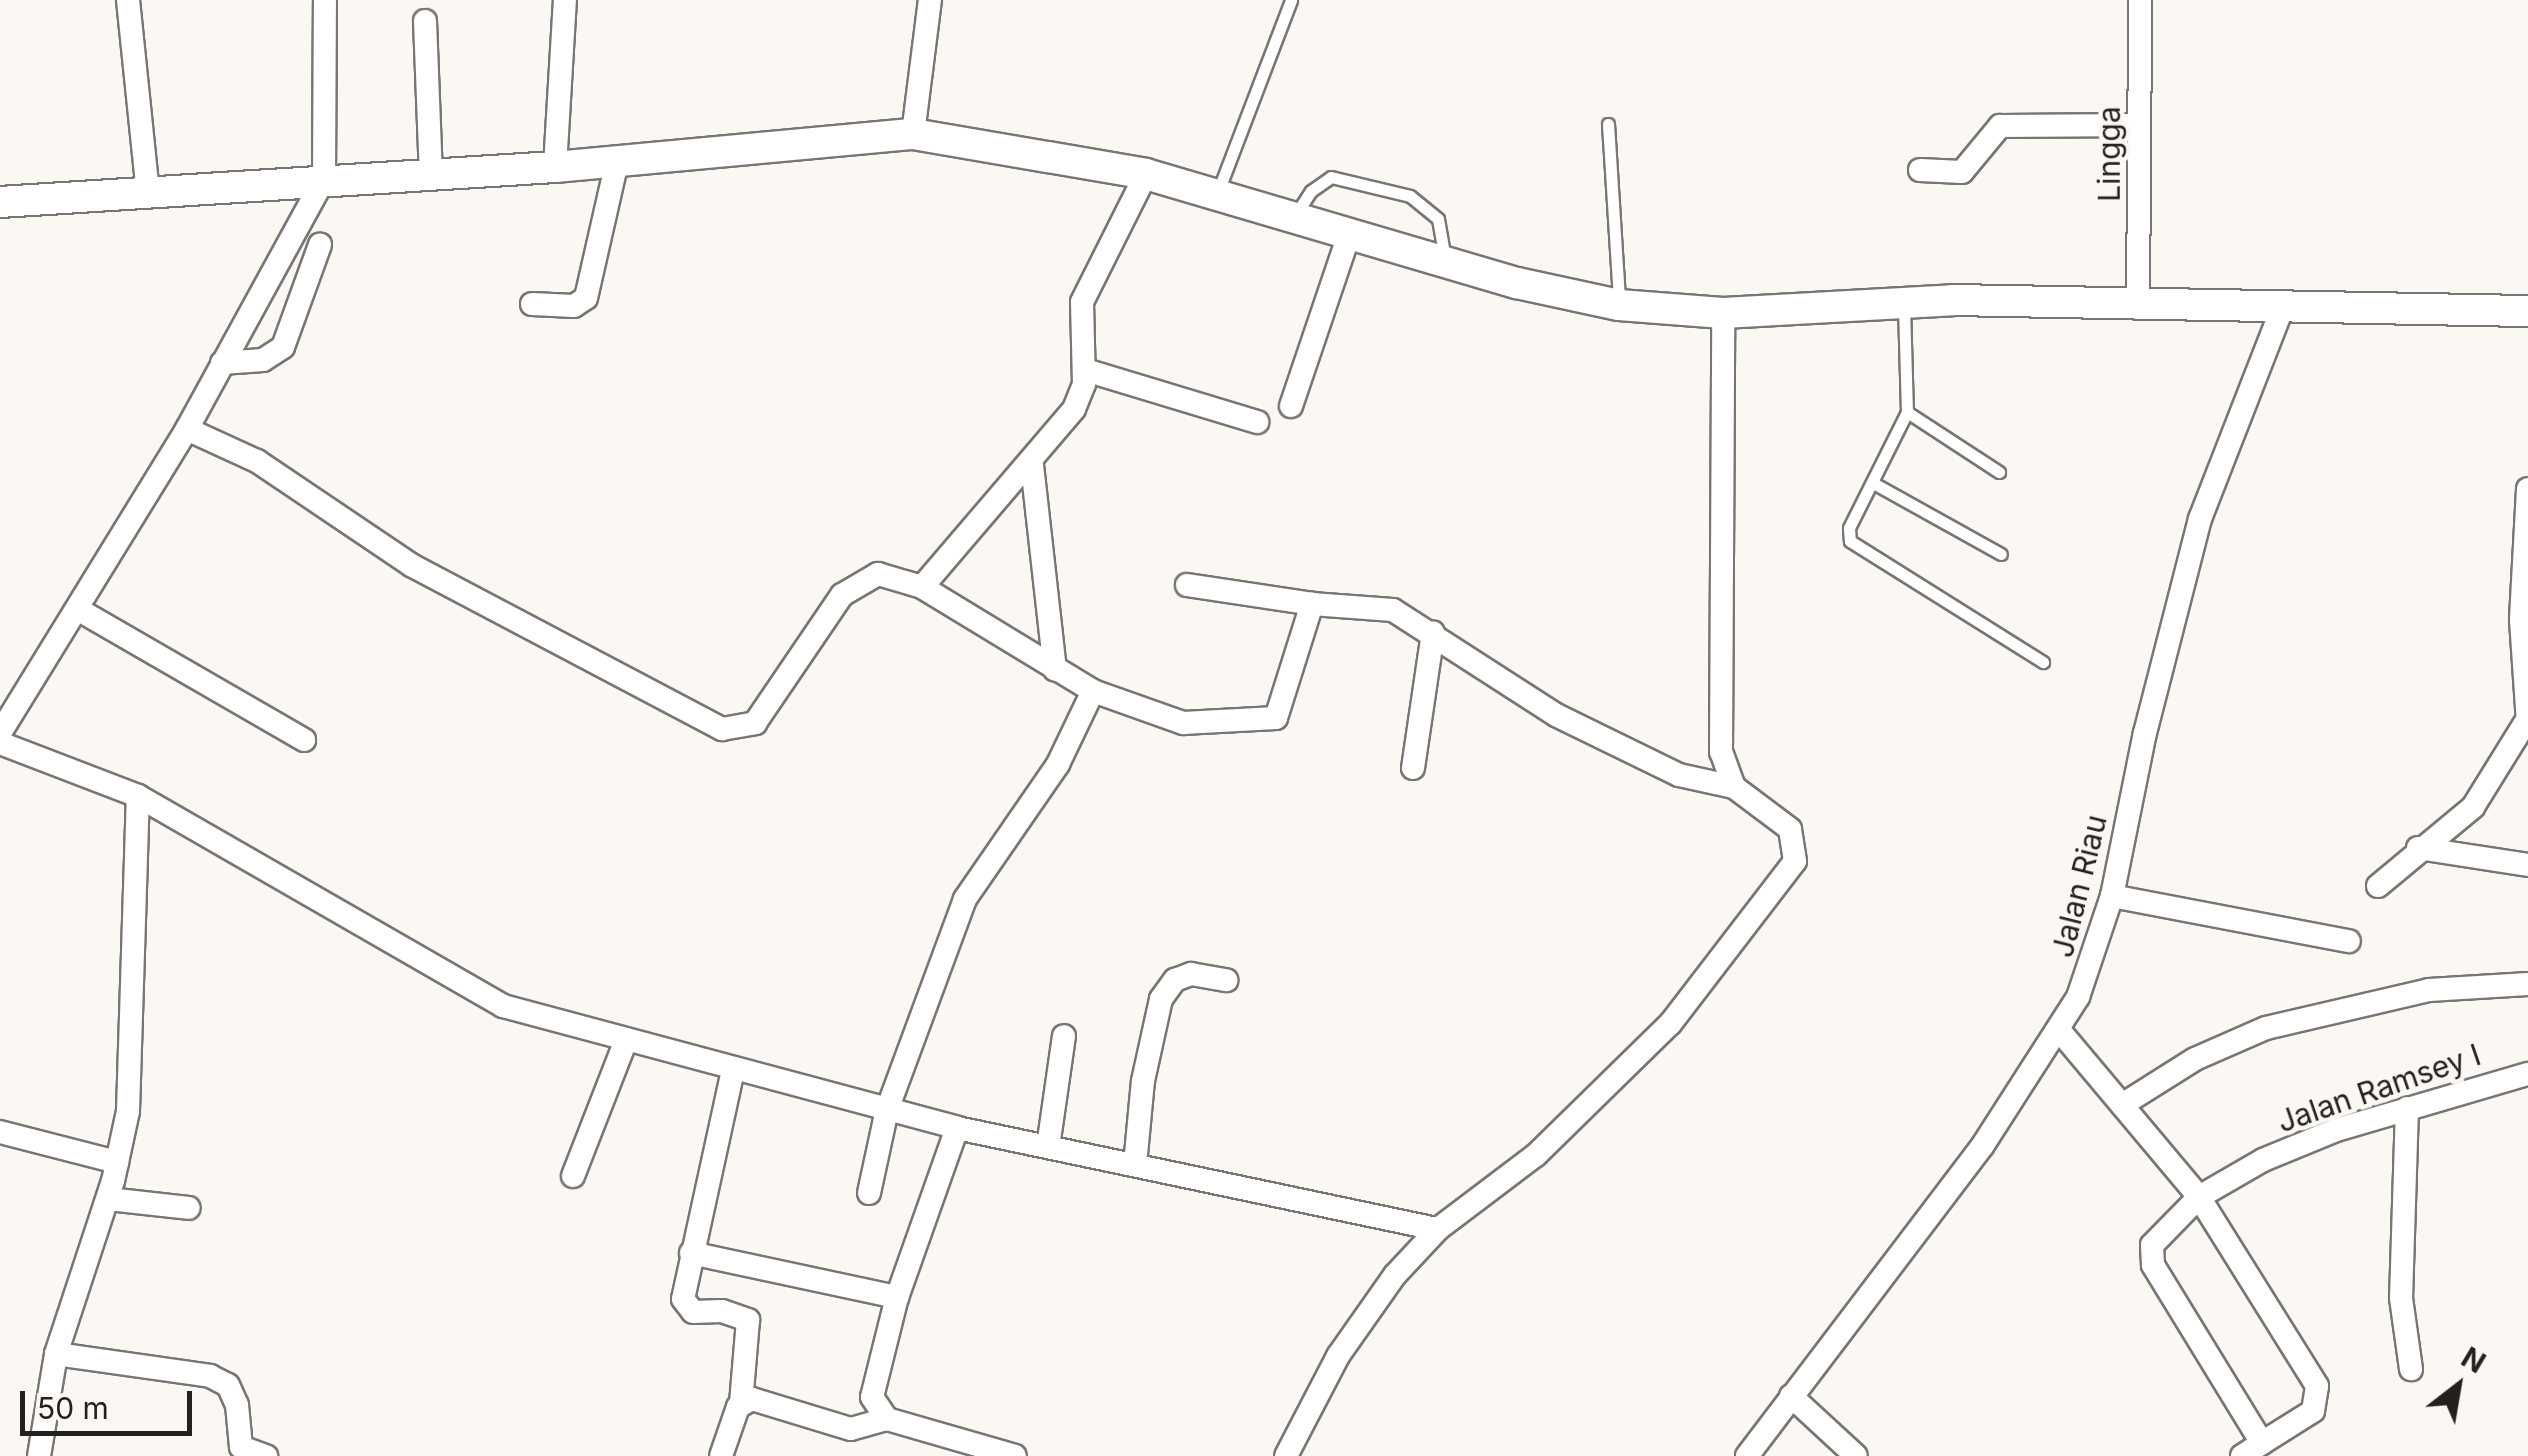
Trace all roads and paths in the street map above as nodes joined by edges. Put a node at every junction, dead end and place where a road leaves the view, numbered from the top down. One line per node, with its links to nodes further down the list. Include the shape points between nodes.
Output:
1 (128, 0): 17 (street)
2 (325, 0): 16 (street)
3 (566, 0): 12 (street)
4 (930, 0): 10 (street)
5 (1291, 0): 18 (lane)
6 (2140, 0): 9 (street, Lingga)
7 (425, 21): 14 (street)
8 (1608, 124): 26 (lane)
9 (2140, 124): 13 (street, via 2000,126 1962,172); 28 (street, Lingga)
10 (912, 134): 11 (main road); 15 (main road)
11 (618, 161): 12 (main road); 25 (street, via 586,298 574,306)
12 (555, 167): 14 (main road)
13 (1920, 170)
14 (431, 174): 16 (main road)
15 (1146, 174): 18 (main road); 32 (street, via 1086,290 1079,326)
16 (324, 179): 17 (main road); 31 (street)
17 (148, 194): 19 (main road)
18 (1216, 194): 20 (main road)
19 (0, 202)
20 (1294, 217): 21 (main road); 23 (lane, via 1310,191 1331,177 1378,187 1432,212)
21 (1348, 235): 23 (main road); 33 (street)
22 (320, 245): 31 (street, via 282,347 262,360)
23 (1446, 261): 26 (main road)
24 (1904, 302): 28 (main road); 30 (main road); 34 (lane)
25 (532, 304)
26 (1619, 305): 30 (main road)
27 (2283, 306): 28 (main road); 29 (main road); 59 (street, Jalan Riau, via 2178,595)
28 (2138, 308)
29 (2528, 311)
30 (1723, 313): 54 (street, via 1720,737)
31 (222, 363): 36 (street)
32 (1085, 370): 35 (street); 37 (street, via 1066,424)
33 (1291, 406)
34 (1907, 412): 38 (lane); 39 (lane)
35 (1256, 422)
36 (187, 430): 43 (street, via 257,461 411,564 722,729 755,722 860,579 887,575); 45 (street)
37 (1032, 465): 43 (street); 48 (street)
38 (1999, 472)
39 (1875, 484): 41 (lane); 47 (lane, via 1849,528 1852,544)
40 (2528, 489): 50 (street, via 2521,620)
41 (2001, 554)
42 (1186, 585): 44 (street)
43 (922, 587): 48 (street)
44 (1312, 604): 46 (street, via 1382,607); 49 (street, via 1284,708 1274,720 1172,721)
45 (79, 610): 51 (street); 52 (street)
46 (1433, 632): 53 (street); 54 (street, via 1556,715 1679,775)
47 (2042, 662)
48 (1055, 670): 49 (street)
49 (1093, 691): 70 (street, via 1058,764 964,899)
50 (2527, 722): 56 (street, via 2473,806)
51 (2, 729): 55 (street)
52 (304, 740)
53 (1413, 768)
54 (1734, 787): 81 (street, via 1795,836 1789,877 1670,1024 1536,1155)
55 (138, 796): 65 (street, via 466,990); 74 (street, via 133,1026)
56 (2418, 848): 57 (street); 58 (street)
57 (2528, 864)
58 (2378, 886)
59 (2112, 896): 60 (street); 63 (street, Jalan Riau, via 2090,970)
60 (2349, 941)
61 (1226, 980): 75 (street, via 1191,974 1161,998 1143,1081)
62 (2528, 984): 68 (street, via 2429,990 2266,1028 2195,1059)
63 (2059, 1030): 68 (street); 86 (street, Jalan Riau, via 1982,1145)
64 (1064, 1036): 73 (street)
65 (626, 1040): 66 (street); 76 (street)
66 (733, 1070): 70 (street); 82 (street)
67 (2528, 1074): 69 (street, Jalan Ramsey I)
68 (2122, 1105): 78 (street)
69 (2407, 1108): 78 (street, Jalan Ramsey I, via 2262,1160); 85 (street, via 2401,1298)
70 (887, 1110): 71 (street); 77 (street)
71 (957, 1128): 73 (street); 83 (street)
72 (0, 1132): 74 (street)
73 (1048, 1147): 75 (street)
74 (117, 1162): 79 (street)
75 (1135, 1165): 81 (street)
76 (573, 1176)
77 (868, 1192)
78 (2200, 1198): 89 (street, Jalan Ramsey I, via 2152,1245 2150,1258); 89 (street, via 2317,1386 2313,1410)
79 (108, 1199): 80 (street); 84 (street)
80 (188, 1208)
81 (1438, 1229): 94 (street, via 1363,1318)
82 (691, 1253): 83 (street); 87 (street, via 684,1307 748,1320)
83 (897, 1298): 88 (street, via 872,1390)
84 (56, 1354): 90 (street, via 210,1376 228,1385 237,1405 238,1440); 91 (street)
85 (2411, 1369)
86 (1791, 1396): 95 (street, Jalan Riau); 96 (street)
87 (741, 1404): 88 (street, via 758,1400 851,1429); 92 (street)
88 (887, 1419): 93 (street)
89 (2252, 1450)
90 (252, 1455)
91 (39, 1456)
92 (721, 1456)
93 (1015, 1456)
94 (1286, 1456)
95 (1747, 1456)
96 (1856, 1456)

